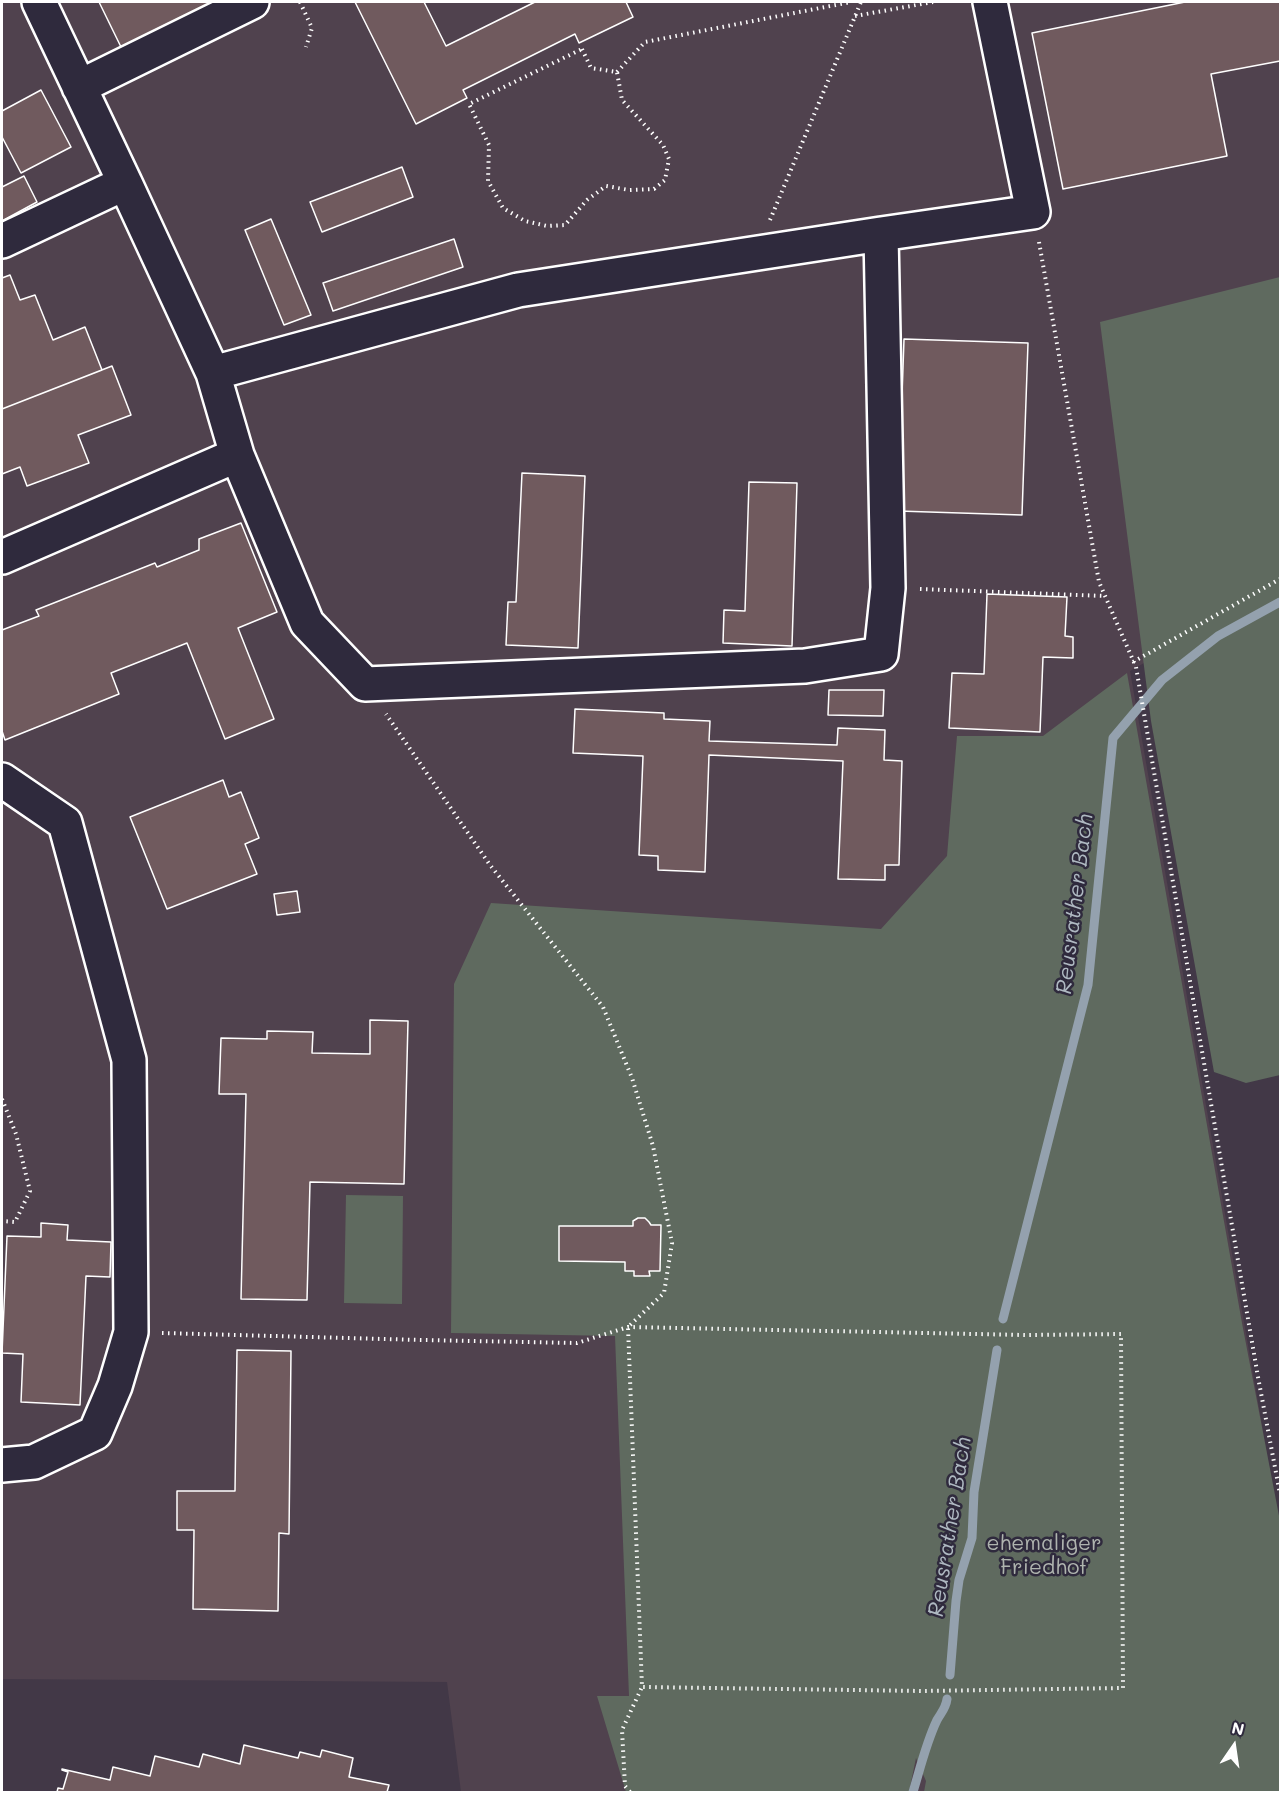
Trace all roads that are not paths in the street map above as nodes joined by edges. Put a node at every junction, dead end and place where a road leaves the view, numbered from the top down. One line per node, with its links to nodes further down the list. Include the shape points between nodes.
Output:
1 (39, 2): 4 (lane)
2 (252, 2): 4 (lane)
3 (990, 2): 6 (lane, via 1033,212)
4 (79, 87): 5 (lane)
5 (125, 183): 7 (lane); 8 (lane)
6 (881, 234): 8 (lane, via 518,290); 9 (lane, via 888,588 881,654 806,666 365,684 307,623)
7 (2, 241)
8 (213, 373): 9 (lane)
9 (237, 455): 10 (lane)
10 (2, 557)
11 (2, 780): 12 (lane, via 65,823 129,1060 131,1332 116,1386 95,1433 34,1462)
12 (2, 1465)

